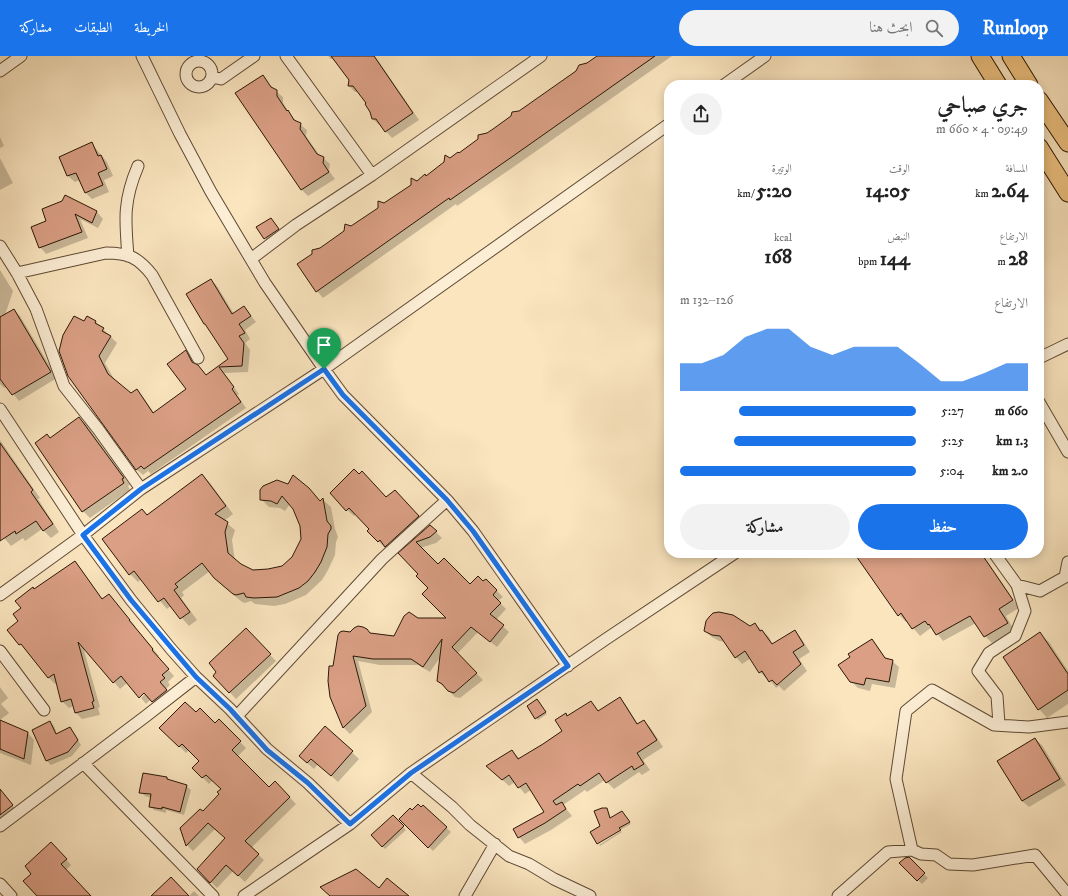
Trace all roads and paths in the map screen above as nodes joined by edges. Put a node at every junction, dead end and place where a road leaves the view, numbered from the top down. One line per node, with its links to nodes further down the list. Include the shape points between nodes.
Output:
1 (21, 56): 9 (street)
2 (142, 56): 23 (street, via 211,192)
3 (254, 56): 10 (street, via 221,79)
4 (286, 56): 19 (street)
5 (541, 56): 19 (street)
6 (765, 56): 11 (street)
7 (980, 56): 12 (main road)
8 (1011, 56): 13 (main road)
9 (0, 71)
10 (212, 77)
11 (731, 80)
12 (995, 80)
13 (1026, 80)
14 (1044, 107): 16 (main road)
15 (664, 128): 28 (street)
16 (1068, 143)
17 (1044, 155): 20 (main road)
18 (138, 166): 22 (street, via 130,188 125,216)
19 (372, 175): 23 (street, via 296,225)
20 (1068, 193)
21 (0, 246): 24 (street)
22 (128, 256): 24 (street, via 106,253); 27 (street, via 143,263 152,275)
23 (251, 259): 28 (street)
24 (17, 273): 32 (street, via 36,309 64,386)
25 (1068, 344): 26 (street)
26 (1044, 356)
27 (198, 358)
28 (324, 369): 32 (street); 33 (street, via 343,395)
29 (0, 409): 34 (street)
30 (1044, 411): 31 (street)
31 (1068, 452)
32 (141, 489): 34 (street)
33 (447, 500): 41 (street, via 473,531); 44 (street, via 382,559)
34 (83, 535): 39 (street); 42 (street, via 131,600)
35 (728, 558): 41 (street)
36 (998, 558): 38 (street)
37 (1068, 562): 38 (street, via 1065,577 1040,591)
38 (1017, 585): 46 (street, via 1025,611 1015,636 989,653 978,671 997,696 999,724)
39 (0, 595)
40 (0, 651): 43 (street)
41 (568, 666): 48 (street)
42 (196, 677): 44 (street); 47 (street)
43 (44, 710)
44 (237, 716): 49 (street, via 267,750 308,783)
45 (1068, 722): 46 (street, via 1029,727)
46 (994, 725): 52 (street, via 932,690 906,711 896,779)
47 (84, 763): 50 (street); 56 (street)
48 (411, 773): 49 (street); 51 (street)
49 (350, 824): 57 (street)
50 (0, 826)
51 (495, 844): 58 (street); 59 (street, via 509,856 530,864 554,880)
52 (912, 850): 54 (street, via 936,856 949,864 973,865 1035,855); 60 (street, via 888,852)
53 (0, 884): 55 (street)
54 (1068, 894)
55 (11, 896)
56 (212, 896)
57 (244, 896)
58 (465, 896)
59 (590, 896)
60 (838, 896)

